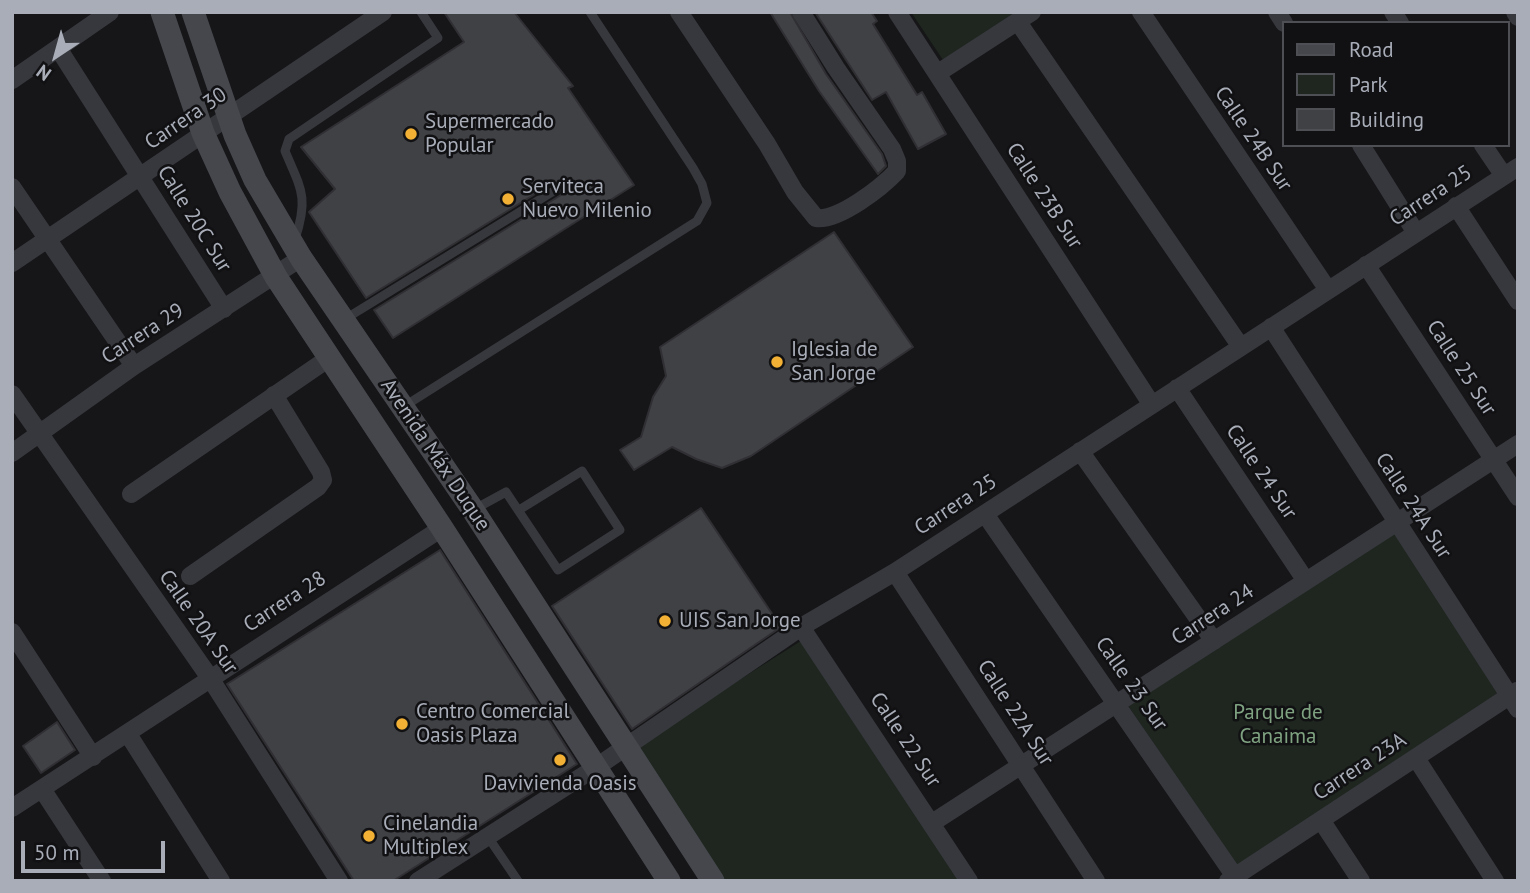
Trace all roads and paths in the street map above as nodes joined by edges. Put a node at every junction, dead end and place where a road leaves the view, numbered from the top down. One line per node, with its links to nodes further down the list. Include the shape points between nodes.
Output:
1 (110, 12): 14 (street)
2 (162, 12): 18 (main road, Avenida Máx Duque)
3 (193, 12): 17 (main road, Avenida Máx Duque)
4 (383, 12): 17 (street, Carrera 30)
5 (421, 12): 28 (lane, via 438,38 286,144 303,195)
6 (590, 12): 44 (lane, via 693,168 708,203 697,221)
7 (679, 12): 8 (street, via 795,192 816,218 826,219 888,180 897,171 897,161)
8 (801, 12)
9 (897, 12): 15 (street, Calle 23B Sur)
10 (1141, 12): 32 (street, Calle 24B Sur)
11 (1515, 12): 13 (street)
12 (1025, 17): 15 (street); 37 (street)
13 (1518, 17)
14 (58, 48): 16 (street); 22 (street, Calle 20C Sur)
15 (939, 73): 43 (street, Calle 23B Sur)
16 (12, 80)
17 (230, 117): 18 (street, Carrera 30); 28 (main road, Avenida Máx Duque, via 255,180)
18 (203, 133): 22 (street, Carrera 30); 31 (main road, Avenida Máx Duque)
19 (1362, 147): 26 (street)
20 (1485, 147): 21 (street)
21 (1511, 171): 25 (street, Carrera 25)
22 (140, 177): 27 (street, Carrera 30); 34 (street, Calle 20C Sur)
23 (12, 187): 27 (street)
24 (556, 189): 35 (lane)
25 (1456, 206): 26 (street, Carrera 25); 33 (street)
26 (1416, 233): 30 (street, Carrera 25)
27 (48, 240): 29 (street, Carrera 30); 39 (street)
28 (297, 251): 31 (street, Carrera 29); 35 (main road, Avenida Máx Duque)
29 (12, 263)
30 (1366, 265): 32 (street, Carrera 25); 49 (street, Calle 25 Sur)
31 (276, 277): 34 (street, Carrera 29); 38 (main road, Avenida Máx Duque)
32 (1328, 290): 36 (street, Carrera 25)
33 (1518, 301)
34 (224, 309): 39 (street, Carrera 29)
35 (344, 320): 44 (main road, Avenida Máx Duque)
36 (1271, 327): 37 (street, Carrera 25); 55 (street, Calle 24A Sur)
37 (1241, 347): 40 (street, Carrera 25)
38 (329, 358): 42 (street); 56 (main road, Avenida Máx Duque)
39 (134, 366): 45 (street, Carrera 29)
40 (1177, 388): 43 (street, Carrera 25); 59 (street, Calle 24 Sur)
41 (12, 394): 45 (street, Calle 20A Sur)
42 (274, 395): 50 (street); 58 (street, via 323,480)
43 (1152, 405): 47 (street, Carrera 25)
44 (403, 407): 52 (main road, Avenida Máx Duque)
45 (38, 433): 48 (street, Carrera 29); 63 (street, Calle 20A Sur)
46 (1518, 444): 49 (street, Carrera 24)
47 (1080, 452): 54 (street, Carrera 25); 62 (street)
48 (12, 453)
49 (1493, 460): 51 (street, Calle 25 Sur); 55 (street, Carrera 24)
50 (131, 494)
51 (1518, 497)
52 (473, 510): 53 (lane, via 506,492); 67 (main road, Avenida Máx Duque)
53 (519, 510): 53 (lane, via 558,570 620,530 582,471)
54 (985, 514): 57 (street, Carrera 25); 65 (street, Calle 23 Sur)
55 (1397, 522): 59 (street, Carrera 24); 64 (street, Calle 24A Sur)
56 (442, 528): 63 (street, Carrera 28); 71 (main road, Avenida Máx Duque)
57 (895, 572): 60 (street, Carrera 25); 70 (street, Calle 22A Sur)
58 (190, 576)
59 (1306, 582): 62 (street, Carrera 24)
60 (801, 627): 67 (street, Carrera 25); 75 (street, Calle 22 Sur)
61 (12, 632): 68 (street)
62 (1214, 641): 65 (street, Carrera 24)
63 (210, 678): 66 (street, Carrera 28); 80 (street, Calle 20A Sur)
64 (1515, 698): 69 (street, Carrera 23A)
65 (1118, 704): 70 (street, Carrera 24); 77 (street, Calle 23 Sur)
66 (128, 734): 68 (street, Carrera 28); 79 (street)
67 (624, 746): 71 (street, Carrera 25); 84 (main road, Avenida Máx Duque)
68 (93, 757): 72 (street, Carrera 28)
69 (1416, 758): 74 (street, Carrera 23A); 88 (street)
70 (1021, 764): 75 (street, Carrera 24); 86 (street, Calle 22A Sur)
71 (595, 768): 76 (street, Carrera 25); 83 (main road, Avenida Máx Duque)
72 (43, 789): 73 (street, Carrera 28); 78 (street)
73 (12, 808)
74 (1321, 820): 77 (street, Carrera 23A); 87 (street)
75 (932, 822): 85 (street, Calle 22 Sur)
76 (488, 836): 81 (street, Carrera 25); 82 (lane)
77 (1233, 879)
78 (102, 881)
79 (221, 881)
80 (339, 881)
81 (418, 881)
82 (519, 881)
83 (669, 881)
84 (713, 881)
85 (969, 881)
86 (1096, 881)
87 (1361, 881)
88 (1495, 881)

